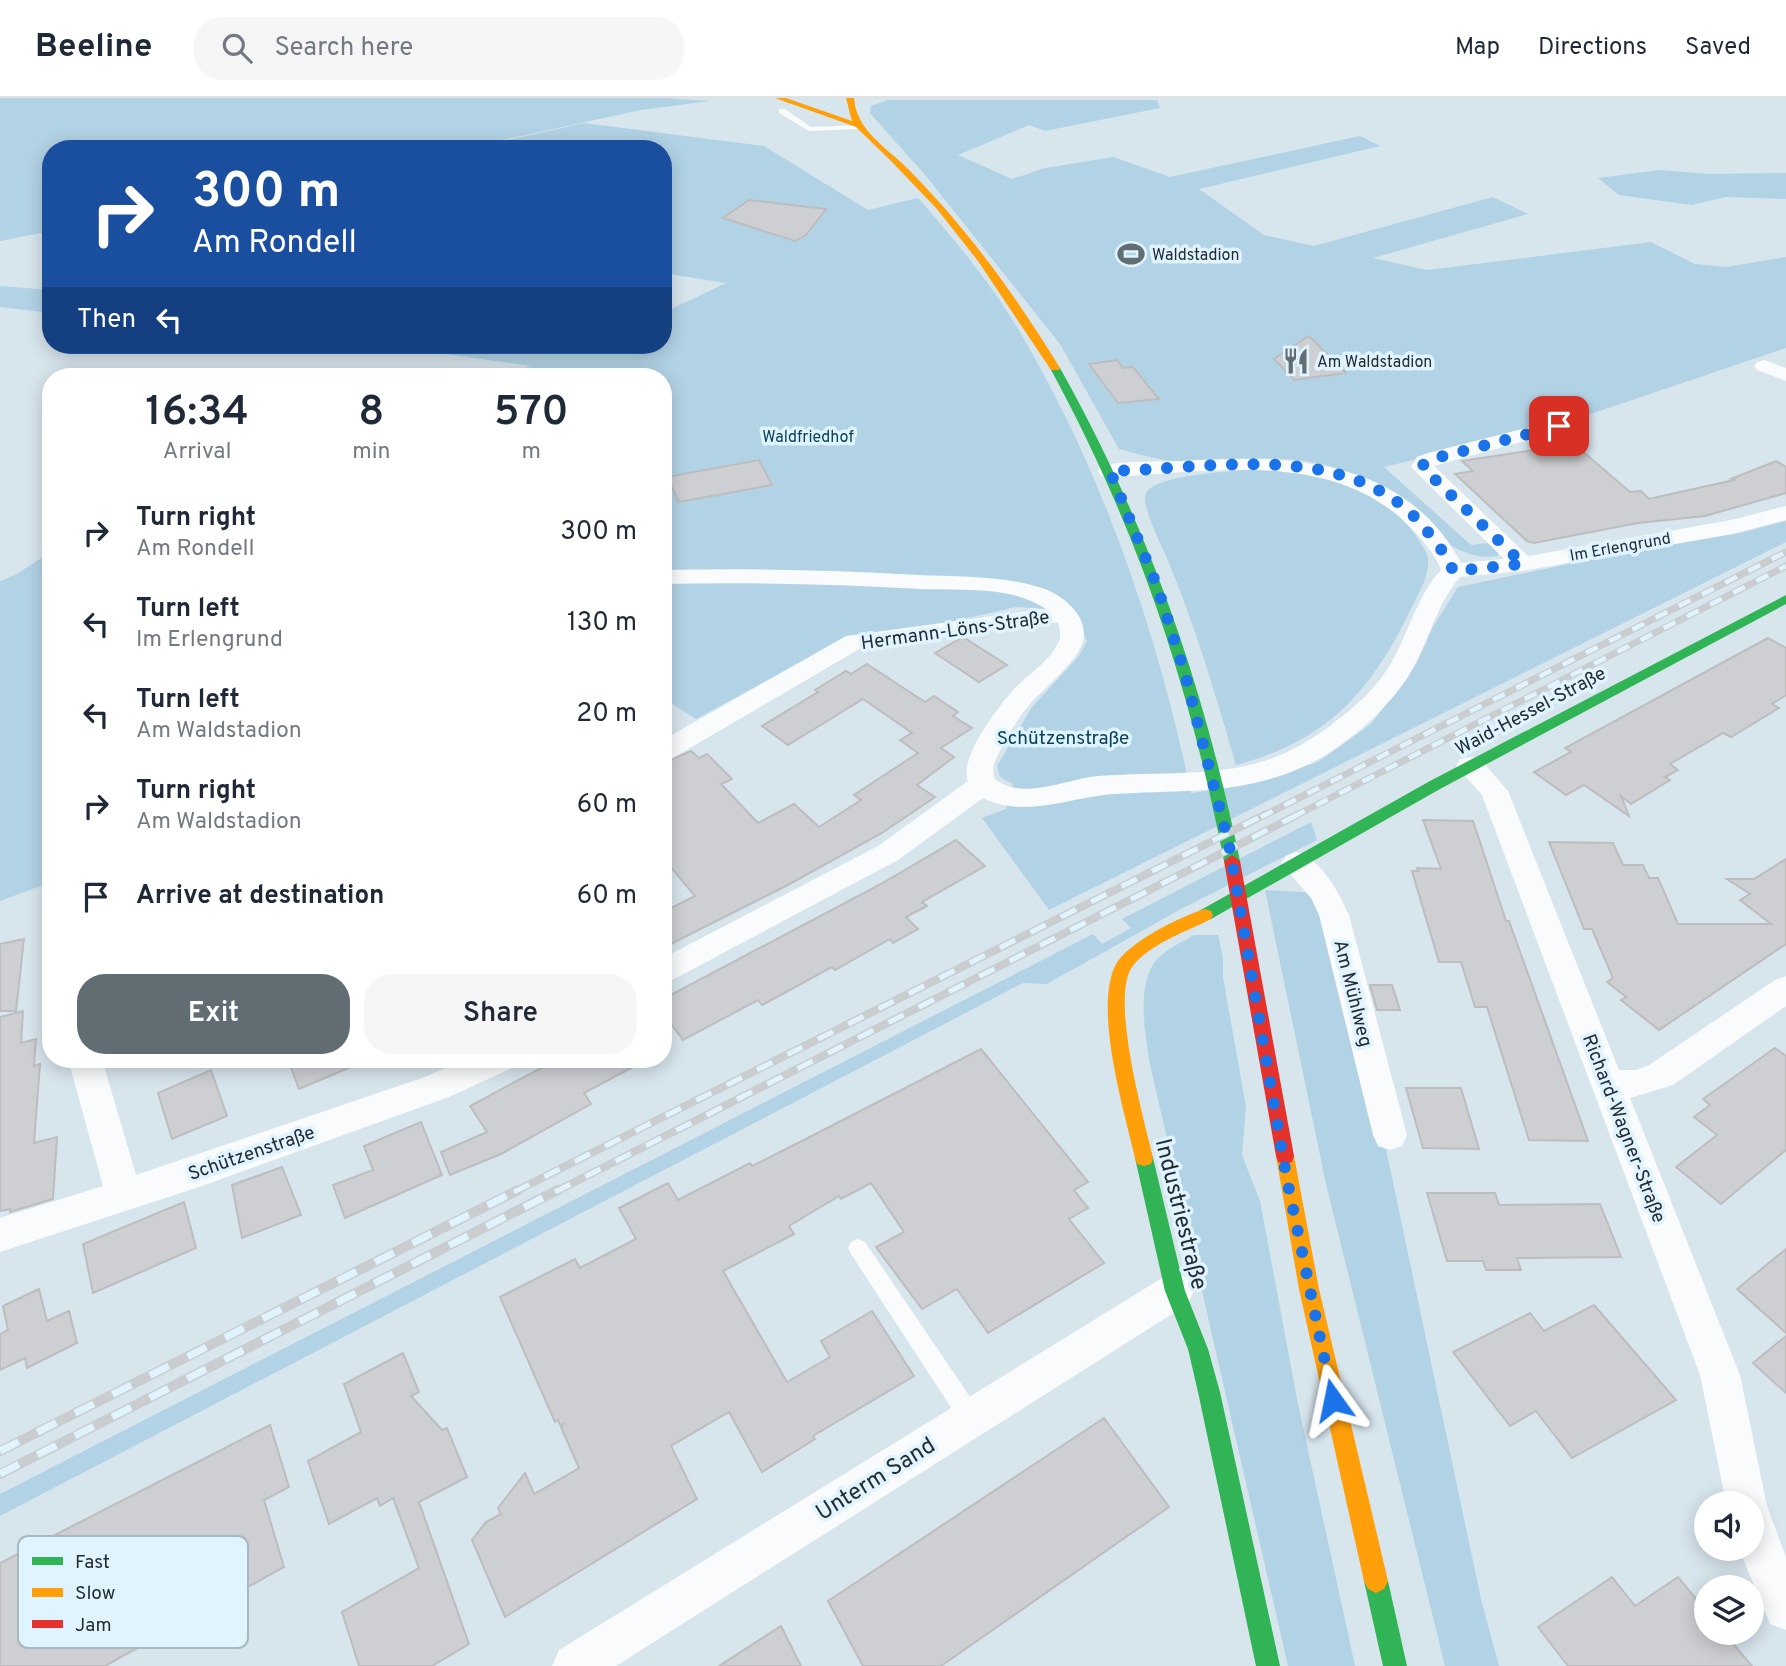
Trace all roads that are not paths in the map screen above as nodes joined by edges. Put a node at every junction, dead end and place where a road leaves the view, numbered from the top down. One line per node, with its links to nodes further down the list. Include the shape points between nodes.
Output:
1 (850, 98): 4 (main road, via 849,110)
2 (780, 104): 3 (main road); 4 (lane, via 809,129)
3 (824, 105): 4 (main road, via 840,123)
4 (858, 126): 8 (main road, via 929,197 1013,303 1066,386)
5 (1764, 366): 6 (street)
6 (1786, 375)
7 (1559, 426): 10 (street, via 1436,458 1422,467)
8 (1110, 471): 11 (street, via 1268,464 1336,474 1378,491 1407,510 1447,556); 35 (main road, via 1157,586 1195,705 1229,845 1309,1289)
9 (1786, 513): 10 (street, Im Erlengrund)
10 (1523, 564): 11 (street, Im Erlengrund)
11 (1453, 571): 17 (street, via 1439,584 1407,658 1385,689 1359,718 1307,756 1259,774 1211,782 1098,786 1020,797 1004,796)
12 (672, 578): 14 (street, via 846,578 991,586 1037,594)
13 (1786, 599): 16 (main road, Waid-Hessel-Straße)
14 (1065, 614): 15 (street, Hermann-Löns-Straße, via 855,641); 17 (street, via 1073,631 1070,643 1019,700 990,744 979,769)
15 (672, 747)
16 (1470, 766): 18 (main road, Waid-Hessel-Straße); 23 (street, Richard-Wagner-Straße, via 1494,791)
17 (984, 783): 19 (street, via 877,860)
18 (1296, 863): 24 (street, Am Mühlweg, via 1323,892 1334,915); 28 (main road, Industriestraße, via 1140,951 1120,975 1121,1059)
19 (672, 968)
20 (1786, 989): 23 (street, via 1661,1075 1636,1084)
21 (88, 1068): 25 (street)
22 (478, 1068): 25 (street, Schützenstraße, via 436,1087)
23 (1609, 1084): 30 (street, Richard-Wagner-Straße, via 1720,1375)
24 (1390, 1135)
25 (124, 1196): 26 (street, Schützenstraße)
26 (0, 1235)
27 (858, 1248): 29 (lane)
28 (1175, 1291): 29 (street, Unterm Sand); 34 (main road, Industriestraße, via 1198,1349)
29 (971, 1419): 33 (street, Unterm Sand)
30 (1744, 1491)
31 (1764, 1558): 32 (street)
32 (1786, 1608)
33 (575, 1666)
34 (1268, 1666)
35 (1395, 1666)

